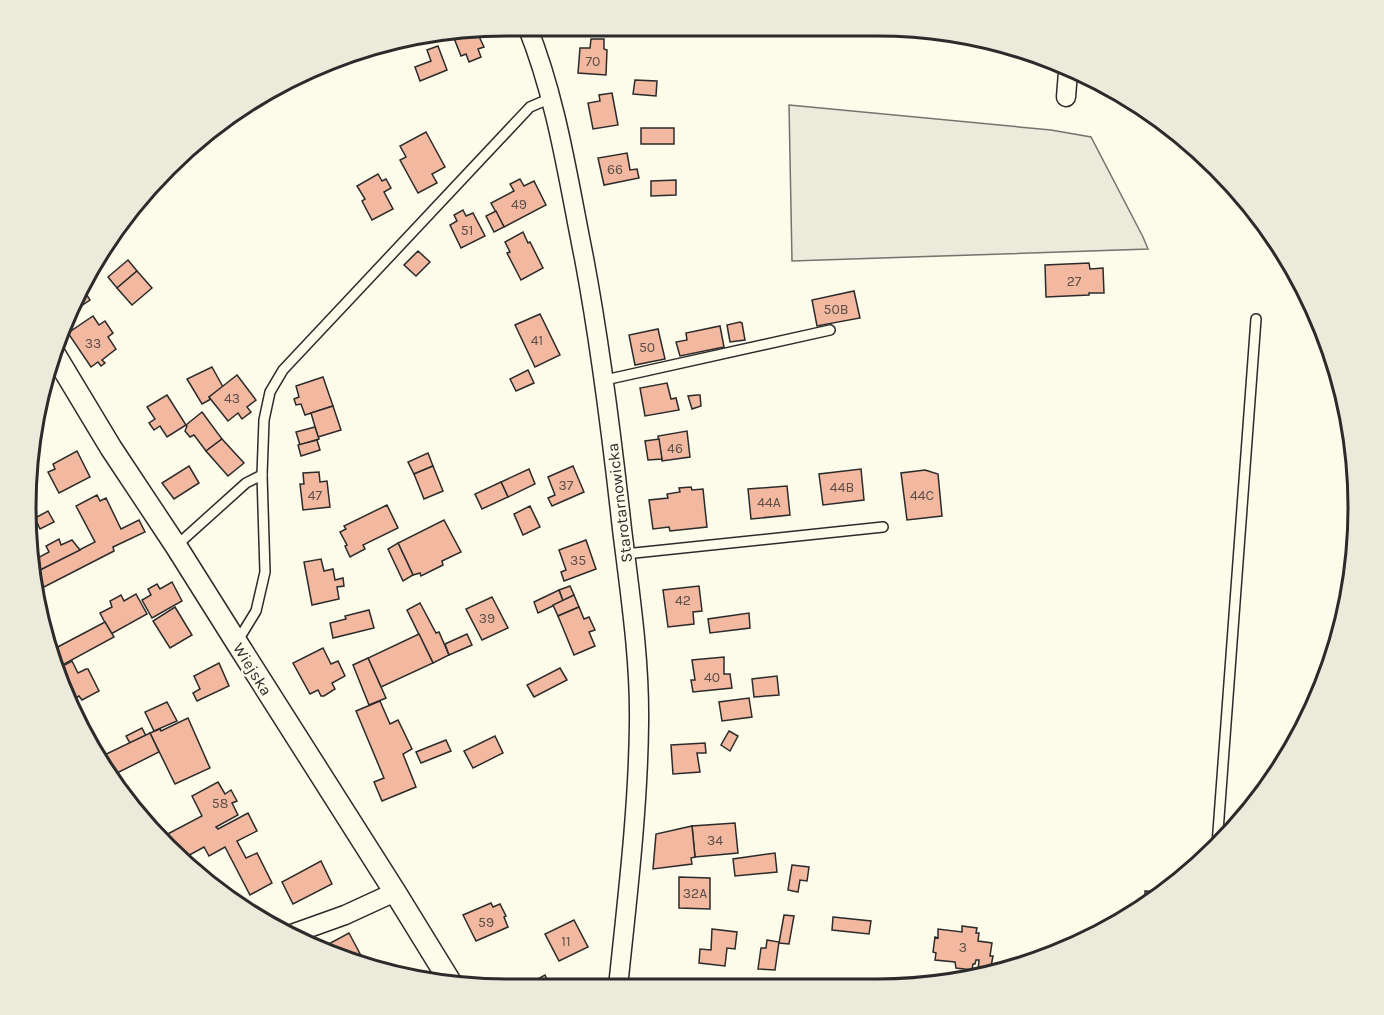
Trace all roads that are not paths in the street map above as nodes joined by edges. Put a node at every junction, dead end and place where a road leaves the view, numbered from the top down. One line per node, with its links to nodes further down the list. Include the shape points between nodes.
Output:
1 (531, 36): 4 (street, Starotarnowicka)
2 (1068, 77): 3 (street)
3 (1066, 97)
4 (551, 98): 8 (street, Starotarnowicka); 9 (lane, via 530,106 283,370 270,392 264,420)
5 (1256, 319): 14 (lane)
6 (830, 330): 8 (lane)
7 (59, 362): 11 (street, Wiejska)
8 (605, 380): 12 (street, Starotarnowicka)
9 (262, 475): 11 (lane, via 246,483); 13 (lane, via 265,572 256,611)
10 (884, 527): 12 (lane)
11 (176, 546): 13 (street, Wiejska)
12 (625, 554): 18 (street, Starotarnowicka, via 638,666 639,724)
13 (237, 643): 15 (street, Wiejska)
14 (1218, 832)
15 (395, 892): 16 (street); 17 (street, Wiejska)
16 (301, 931)
17 (446, 975)
18 (625, 979)

